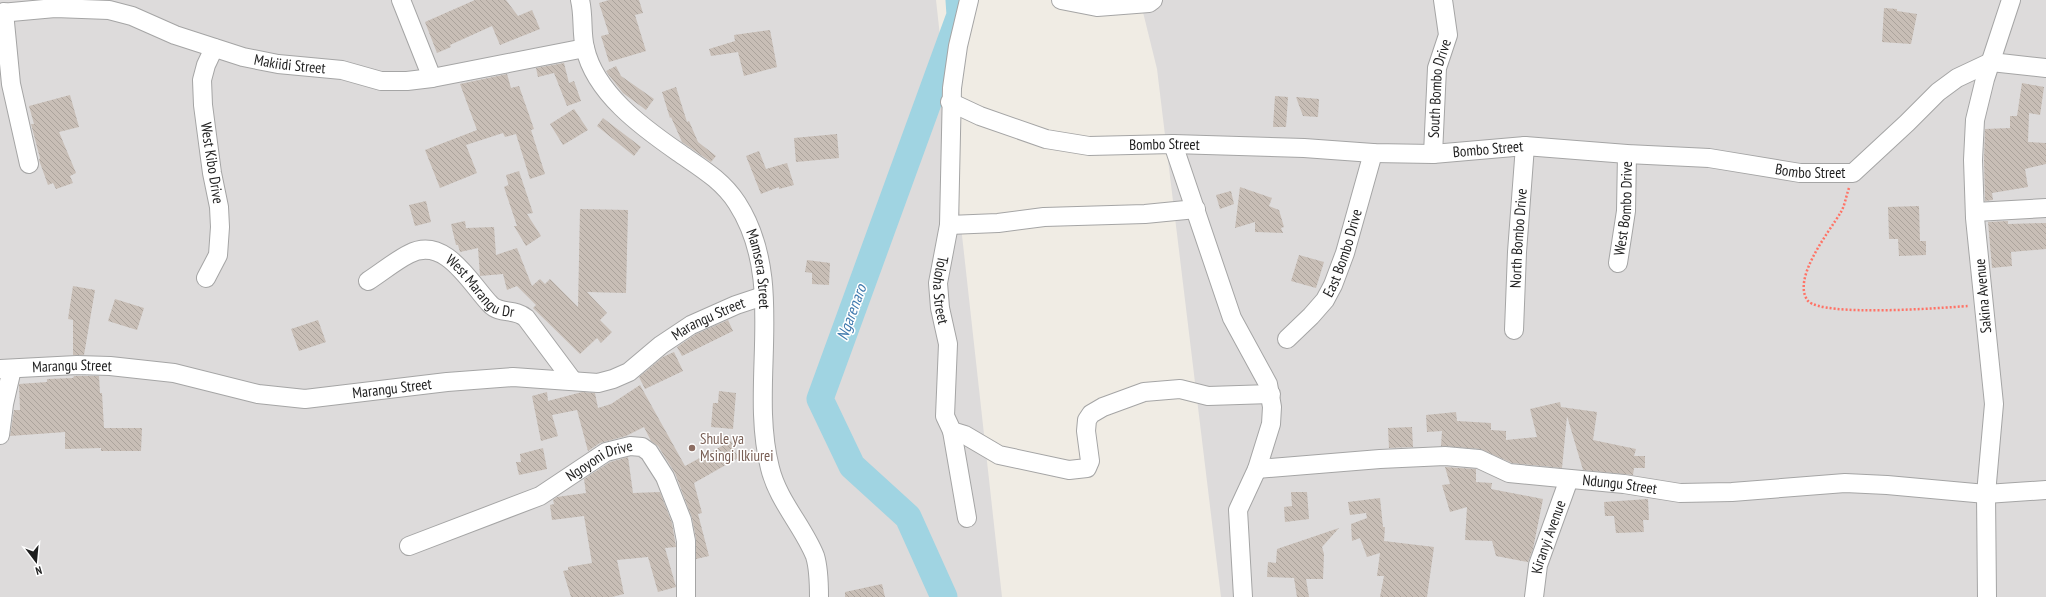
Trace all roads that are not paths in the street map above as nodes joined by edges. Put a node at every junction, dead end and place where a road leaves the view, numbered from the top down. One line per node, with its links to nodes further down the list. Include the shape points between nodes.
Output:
1 (401, 0): 13 (street)
2 (580, 0): 10 (street, Mamsera Street)
3 (969, 0): 14 (street, Toloha Street, via 958,46)
4 (1061, 0): 5 (street, via 1097,7 1150,3)
5 (1153, 0)
6 (1443, 0): 18 (street, South Bombo Drive, via 1448,35 1437,68)
7 (2012, 0): 11 (street, Sakina Avenue)
8 (2, 12): 9 (street, Makiidi Street, via 55,8 109,10 132,16 175,35); 20 (street, via 11,84)
9 (214, 48): 13 (street, Makiidi Street, via 278,64 342,70 381,80 407,81); 26 (street, West Kibo Drive, via 202,80 203,105 220,227 218,255)
10 (584, 48): 13 (street, Makiidi Street); 28 (street, Mamsera Street, via 606,91 621,107 661,140 704,168 736,202 751,231 761,273)
11 (1991, 62): 12 (street); 19 (street, Bombo Street, via 1957,78 1938,92 1854,173 1800,173 1709,158); 23 (street, Sakina Avenue, via 1975,120 1972,160)
12 (2046, 68)
13 (432, 78)
14 (950, 102): 15 (street, Bombo Street, via 980,116 1046,139 1089,146); 24 (street, Toloha Street)
15 (1173, 144): 17 (street, Bombo Street); 22 (street)
16 (1525, 146): 18 (street, Bombo Street); 19 (street, Bombo Street); 29 (street, North Bombo Drive)
17 (1373, 153): 18 (street, Bombo Street); 30 (street, East Bombo Drive, via 1333,286 1312,316)
18 (1434, 154)
19 (1627, 154): 25 (street, West Bombo Drive, via 1626,211)
20 (29, 164)
21 (2046, 208): 23 (street)
22 (1196, 209): 24 (street); 33 (street, via 1232,318)
23 (1975, 212): 39 (street, Sakina Avenue, via 1994,404)
24 (949, 225): 34 (street, Toloha Street, via 938,294 948,344 945,416)
25 (1618, 263)
26 (206, 278)
27 (368, 281): 32 (street, West Marangu Dr, via 410,253 424,249 446,255 491,305 498,309 521,313)
28 (763, 296): 32 (street, Marangu Street, via 716,313 692,325 661,345 629,372 613,379 592,383); 43 (street, Mamsera Street, via 763,416 770,469 786,505 815,557)
29 (1514, 330)
30 (1287, 339)
31 (6, 369): 32 (street, Marangu Street, via 110,366 174,373 258,394 305,400 505,377); 35 (street)
32 (573, 381)
33 (1271, 394): 34 (street, via 1208,396 1180,389 1144,392 1103,408 1087,420 1090,461 1087,468 1069,470 999,456); 36 (street, via 1271,424)
34 (952, 431): 40 (street, Toloha Street)
35 (0, 435)
36 (1257, 469): 37 (street, Ndungu Street, via 1380,458 1445,456 1479,459 1509,473); 44 (street, via 1238,510)
37 (1569, 478): 39 (street, Ndungu Street, via 1680,493 1732,492 1845,483); 45 (street, Kiranyi Avenue, via 1538,566)
38 (2046, 490): 39 (street, Ndungu Street)
39 (1986, 494): 46 (street, Sakina Avenue)
40 (967, 518)
41 (409, 546): 42 (street, Ngoyoni Drive, via 540,496 606,452 630,446 642,447 649,452 665,477 682,520 686,541)
42 (686, 597)
43 (819, 597)
44 (1243, 597)
45 (1534, 597)
46 (1987, 597)

